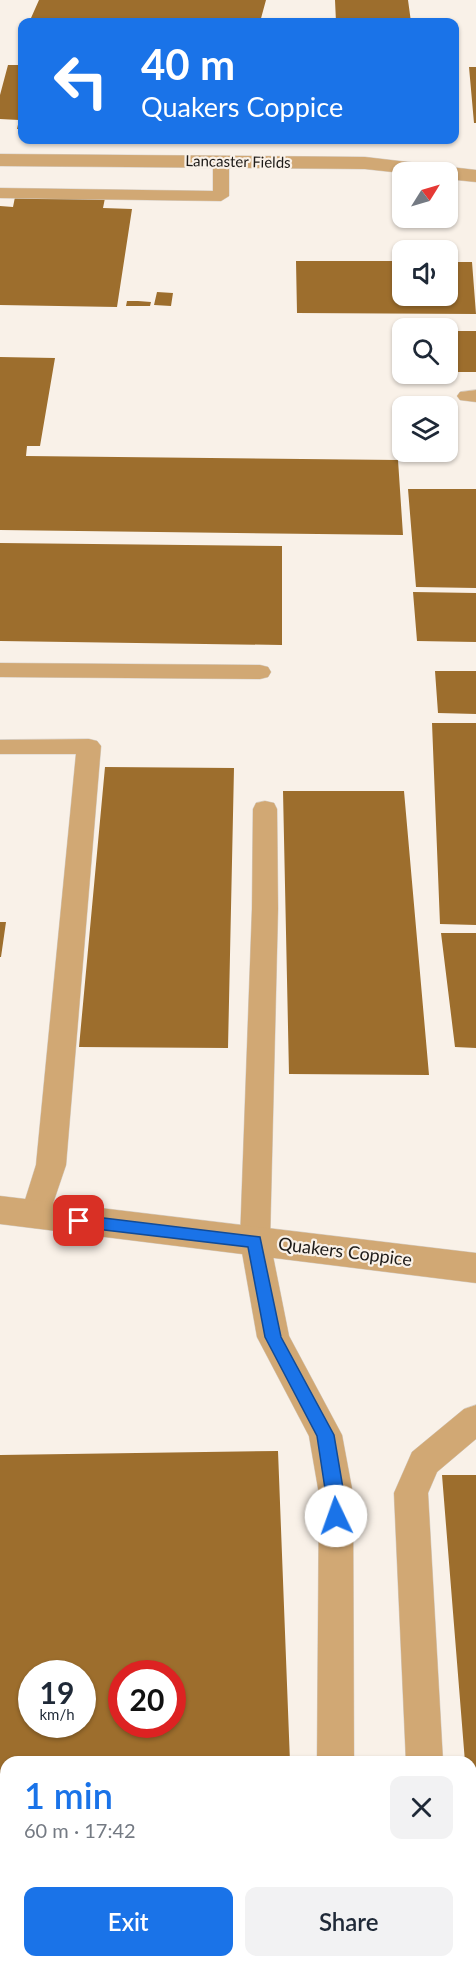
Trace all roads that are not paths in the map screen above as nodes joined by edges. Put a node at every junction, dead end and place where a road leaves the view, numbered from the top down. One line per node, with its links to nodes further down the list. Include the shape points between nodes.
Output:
1 (220, 162): 2 (street, Lancaster Fields); 3 (street, Lancaster Fields, via 365,164); 4 (lane, via 220,196)
2 (1, 164)
3 (476, 176)
4 (0, 193)
5 (0, 670): 6 (lane)
6 (260, 672)
7 (0, 747): 9 (lane, via 88,746 51,1165)
8 (265, 809): 10 (lane, via 266,909)
9 (18, 1213): 10 (street, Quakers Coppice)
10 (255, 1242): 11 (street, Quakers Coppice); 13 (lane, via 273,1337 326,1435 336,1494)
11 (476, 1268)
12 (476, 1419): 14 (lane, via 424,1462 411,1493)
13 (336, 1756)
14 (424, 1756)

